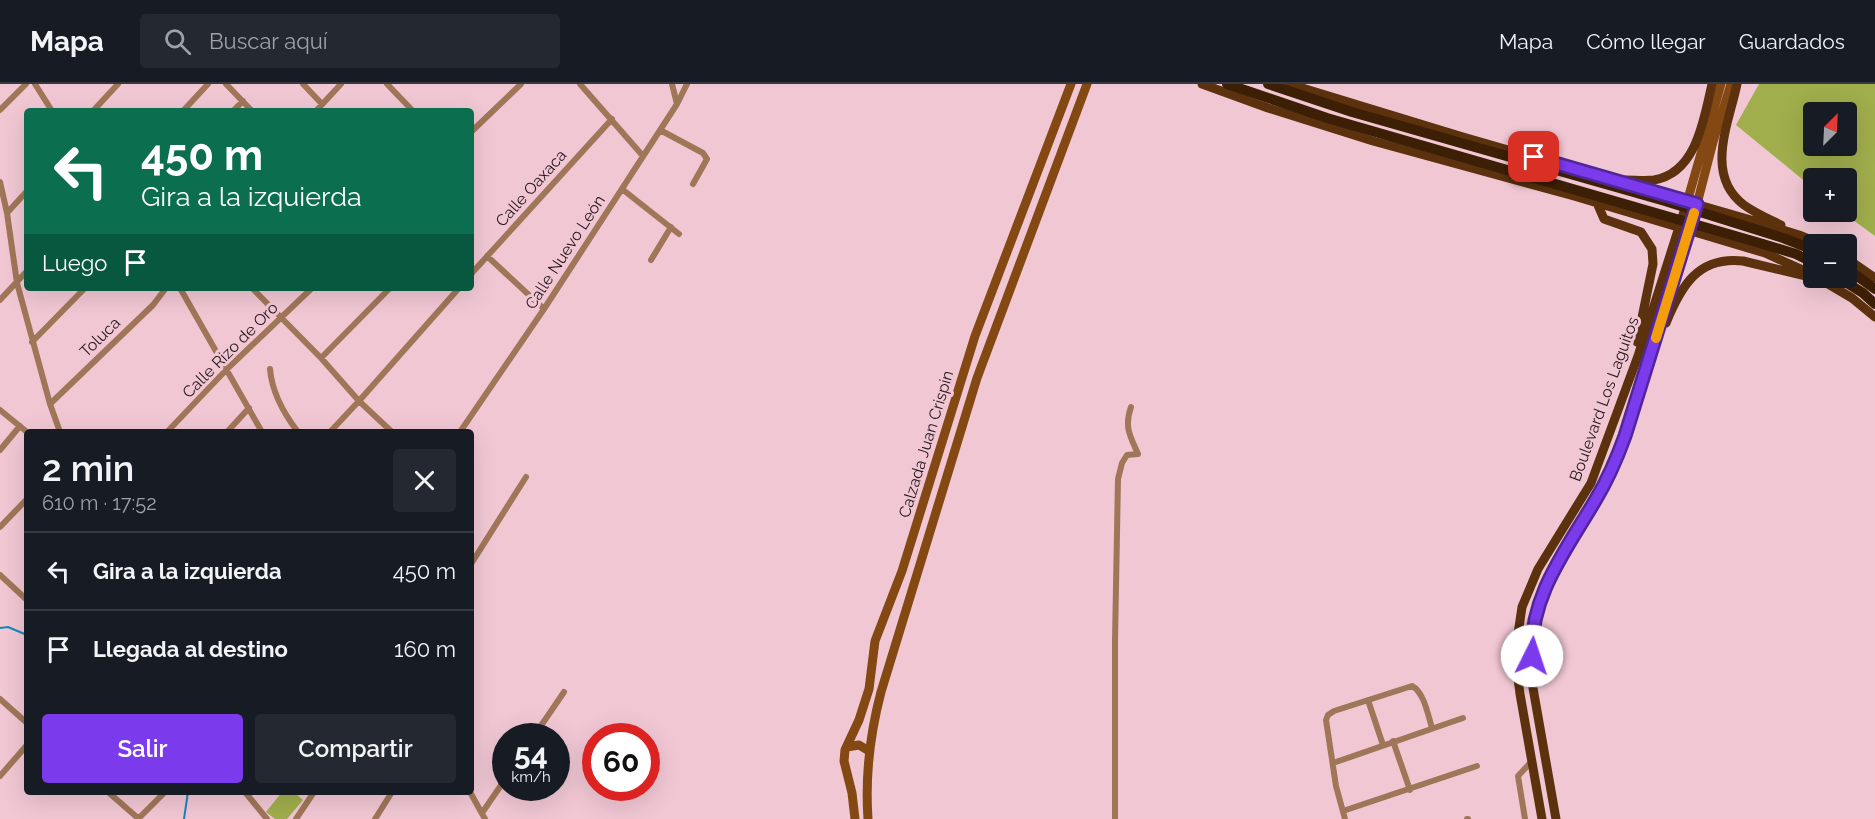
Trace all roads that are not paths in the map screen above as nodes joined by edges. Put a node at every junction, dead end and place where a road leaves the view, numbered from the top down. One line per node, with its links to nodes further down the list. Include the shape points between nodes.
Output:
1 (26, 84): 33 (street)
2 (35, 84): 26 (street)
3 (118, 84): 27 (street)
4 (208, 84): 28 (street)
5 (226, 84): 23 (street)
6 (303, 84): 24 (street)
7 (341, 84): 24 (street)
8 (387, 84): 32 (street)
9 (521, 84): 35 (street)
10 (580, 84): 34 (street)
11 (672, 84): 25 (street)
12 (687, 84): 25 (street, Calle Nuevo León)
13 (1071, 84): 118 (main road, Calzada Juan Crispin, via 975,336 902,571 876,641 869,689)
14 (1087, 84): 120 (main road, Calzada Juan Crispin, via 978,378 881,692)
15 (1203, 84): 43 (main road, via 1333,128)
16 (1227, 84): 54 (highway, via 1327,118)
17 (1268, 84): 52 (highway)
18 (1289, 84): 38 (main road)
19 (1712, 84): 38 (main road, via 1694,146 1676,170 1655,180)
20 (1721, 84): 44 (main road)
21 (1731, 84): 44 (main road)
22 (1737, 84): 50 (main road, via 1720,159 1726,184 1744,205)
23 (243, 101): 29 (street); 30 (street)
24 (322, 104): 31 (street)
25 (677, 104): 36 (street, Calle Nuevo León)
26 (50, 108)
27 (96, 108)
28 (186, 108)
29 (236, 108)
30 (249, 108)
31 (319, 108)
32 (410, 108)
33 (0, 110)
34 (612, 119): 37 (street); 53 (street, Calle Oaxaca)
35 (474, 129)
36 (660, 130): 37 (street, Calle Nuevo León); 40 (street, via 703,153 707,159)
37 (643, 156): 41 (street, Calle Nuevo León)
38 (1612, 180): 44 (main road)
39 (0, 182): 45 (street)
40 (693, 184)
41 (622, 189): 46 (street); 76 (street, Calle Nuevo León)
42 (24, 194): 45 (street)
43 (1597, 203): 47 (main road); 80 (main road, via 1604,219 1641,232 1652,249 1653,264 1637,338)
44 (1692, 203): 47 (main road, Boulevard Los Laguitos); 48 (main road, Boulevard Los Laguitos); 50 (main road)
45 (7, 213): 63 (street)
46 (671, 227): 49 (street); 55 (street)
47 (1680, 227): 48 (main road); 80 (main road, Boulevard Los Laguitos)
48 (1690, 230): 57 (main road, via 1765,253); 82 (main road, Boulevard Los Laguitos)
49 (679, 234)
50 (1799, 235): 51 (main road)
51 (1803, 237)
52 (1803, 246)
53 (487, 256): 58 (street, Calle Oaxaca); 76 (street)
54 (1803, 258)
55 (651, 260)
56 (1857, 266): 62 (main road)
57 (1803, 270)
58 (474, 271)
59 (24, 275): 63 (street)
60 (1803, 275): 82 (main road, via 1731,259 1704,267 1675,300)
61 (1857, 276): 66 (highway)
62 (1875, 278)
63 (17, 283): 74 (street); 79 (street)
64 (1836, 288): 77 (main road)
65 (1855, 288): 75 (highway)
66 (1875, 290)
67 (82, 291): 79 (street)
68 (164, 291): 86 (street, Toluca)
69 (182, 291): 83 (street)
70 (255, 291): 78 (street)
71 (309, 291): 78 (street, Calle Rizo de Oro)
72 (387, 291): 81 (street)
73 (456, 291): 85 (street)
74 (0, 300)
75 (1875, 304)
76 (544, 309): 99 (street, Calle Nuevo León)
77 (1875, 317)
78 (282, 318): 81 (street); 83 (street, Calle Rizo de Oro)
79 (32, 342): 86 (street)
80 (1638, 356): 122 (main road, Boulevard Los Laguitos, via 1591,483 1538,569 1522,607 1515,654)
81 (321, 358): 85 (street)
82 (1649, 361): 147 (main road, Boulevard Los Laguitos, via 1613,468 1544,588 1533,630 1533,688)
83 (227, 369): 88 (street); 93 (street, Calle Rizo de Oro)
84 (270, 369): 96 (street, via 284,412)
85 (359, 401): 97 (street); 98 (street)
86 (50, 404): 92 (street)
87 (1131, 407): 143 (street, via 1127,429 1138,454 1127,455 1118,479)
88 (249, 408): 94 (street); 95 (street)
89 (0, 410): 90 (street)
90 (20, 426): 91 (street); 100 (street)
91 (24, 429)
92 (59, 429)
93 (170, 429)
94 (230, 429)
95 (260, 429)
96 (296, 429)
97 (333, 429)
98 (389, 429)
99 (462, 429)
100 (0, 450)
101 (526, 477): 106 (street)
102 (24, 502): 104 (street)
103 (0, 513): 104 (street)
104 (7, 519): 105 (street)
105 (0, 528)
106 (474, 557)
107 (0, 575): 108 (street)
108 (24, 597)
109 (564, 692): 114 (street)
110 (0, 699): 113 (street)
111 (1368, 700): 115 (street, via 1415,687); 117 (street); 123 (street, via 1328,715)
112 (1463, 718): 115 (street)
113 (24, 720)
114 (543, 723)
115 (1432, 728): 116 (street)
116 (1393, 741): 117 (street); 127 (street)
117 (1383, 745): 123 (street)
118 (847, 747): 120 (main road, via 859,745); 121 (main road, Calzada Juan Crispin)
119 (24, 748): 126 (street)
120 (869, 751): 125 (main road, Calzada Juan Crispin)
121 (844, 761): 125 (main road, via 850,768); 141 (main road, Calzada Juan Crispin)
122 (1532, 761): 145 (street, via 1518,777); 146 (main road, Boulevard Los Laguitos)
123 (1333, 763): 135 (street)
124 (1478, 765): 127 (street)
125 (861, 769): 142 (main road, Calzada Juan Crispin)
126 (0, 776)
127 (1410, 790): 135 (street)
128 (111, 795): 137 (street)
129 (162, 795): 137 (street)
130 (247, 795): 138 (street)
131 (311, 795): 139 (street)
132 (390, 795): 140 (street)
133 (472, 795): 136 (street)
134 (493, 801): 136 (street)
135 (1343, 811): 144 (street)
136 (484, 816)
137 (139, 819)
138 (267, 819)
139 (296, 819)
140 (375, 819)
141 (855, 819)
142 (868, 819)
143 (1115, 819)
144 (1346, 819)
145 (1525, 819)
146 (1542, 819)
147 (1556, 819)

